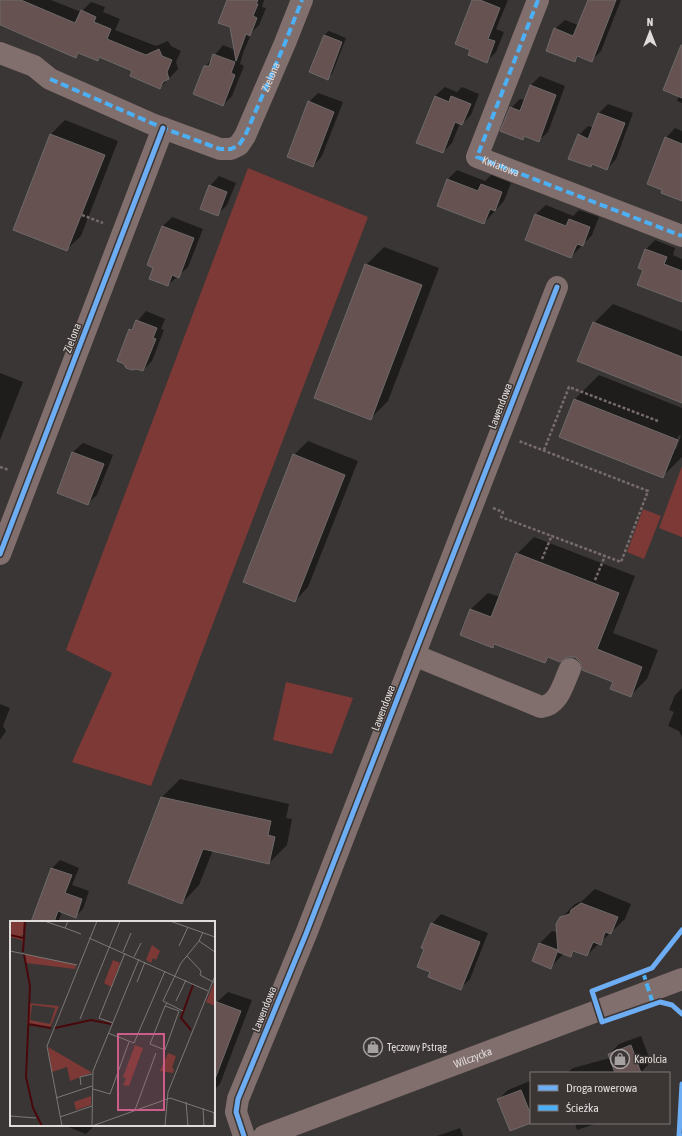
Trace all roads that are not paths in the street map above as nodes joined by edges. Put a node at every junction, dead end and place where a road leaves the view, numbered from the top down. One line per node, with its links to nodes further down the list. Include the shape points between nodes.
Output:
1 (302, 0): 4 (street, Zielona, via 279,58 239,145 231,149 220,149)
2 (538, 0): 5 (street, Kwiatowa, via 477,157)
3 (0, 53): 4 (street, Zielona, via 34,66 50,79)
4 (163, 128): 7 (street, Zielona)
5 (682, 236)
6 (557, 287): 8 (street, Lawendowa)
7 (0, 554)
8 (414, 655): 9 (street, via 541,707 555,702); 11 (street, Lawendowa, via 306,934 238,1099 236,1112)
9 (570, 669)
10 (682, 979): 12 (street, Wilczycka)
11 (244, 1136)
12 (264, 1136)

